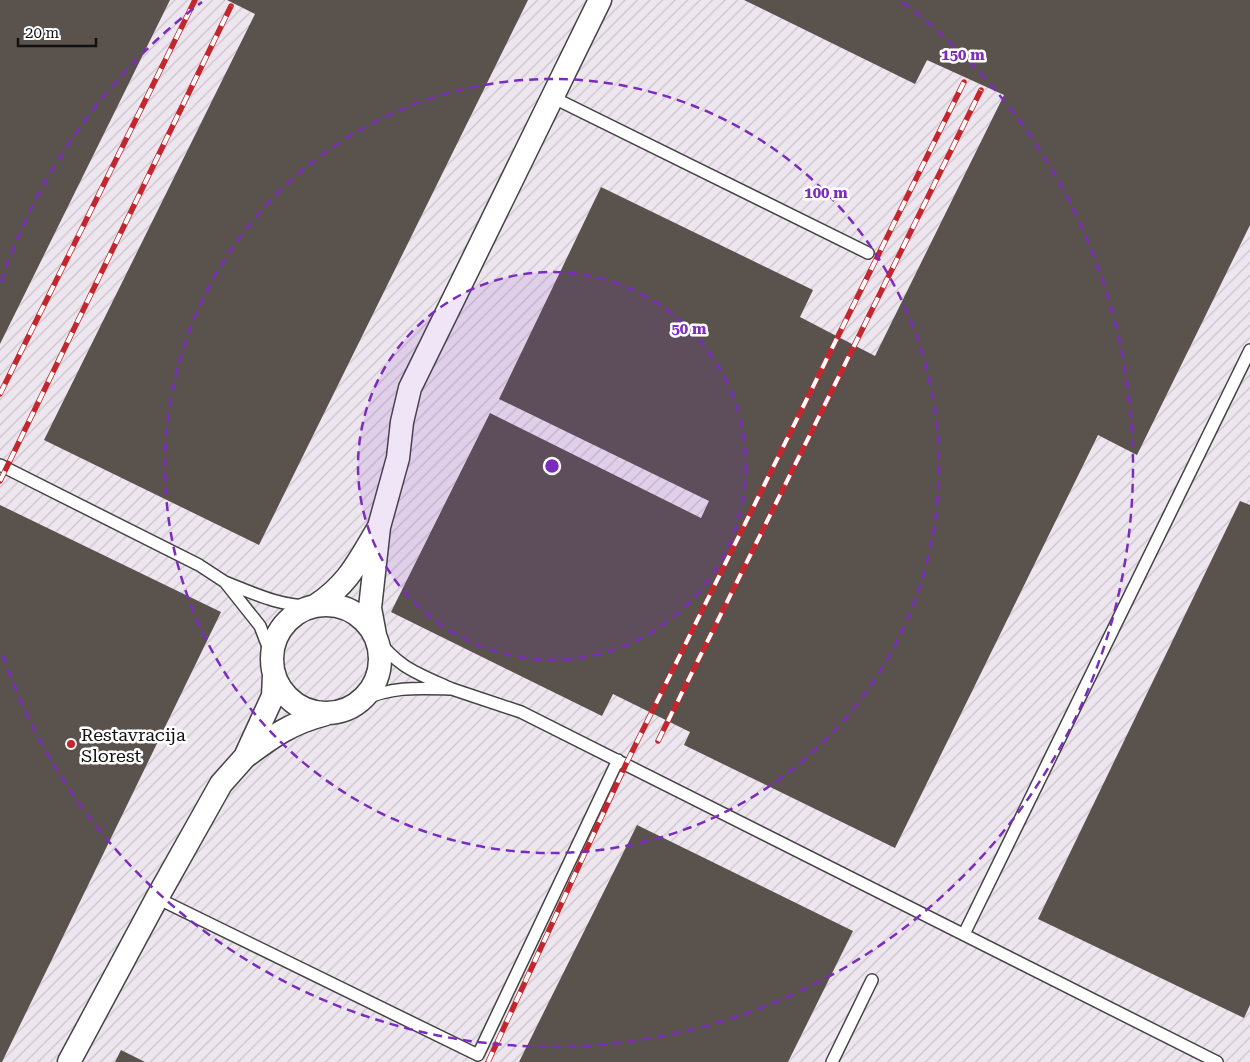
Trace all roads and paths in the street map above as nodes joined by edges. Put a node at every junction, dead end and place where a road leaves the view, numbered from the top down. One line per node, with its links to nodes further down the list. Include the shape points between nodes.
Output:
1 (600, 0): 2 (street)
2 (552, 97): 3 (lane); 6 (street, via 410,388 398,458)
3 (868, 253)
4 (1250, 350): 17 (lane)
5 (0, 465): 7 (lane, via 199,565)
6 (379, 527): 8 (street, via 349,578); 9 (street, via 370,608)
7 (225, 582): 8 (lane, via 281,604); 10 (lane, via 260,626)
8 (315, 606): 9 (street, via 333,605 350,610 365,621); 10 (street, via 299,612 285,624 275,639)
9 (375, 636): 11 (lane, via 403,667); 12 (street, via 380,670 373,687)
10 (273, 666): 13 (street, via 282,691 294,703 311,712); 14 (street, via 273,696)
11 (452, 689): 12 (lane, via 398,688); 15 (lane, via 521,712)
12 (362, 700): 13 (street, via 347,709)
13 (328, 714): 14 (street, via 302,720 278,731)
14 (245, 757): 16 (street, via 221,784)
15 (618, 760): 17 (lane); 19 (lane)
16 (156, 898): 19 (lane); 20 (street)
17 (964, 934): 22 (lane)
18 (872, 980): 21 (lane)
19 (477, 1058)
20 (70, 1062)
21 (832, 1062)
22 (1217, 1062)

